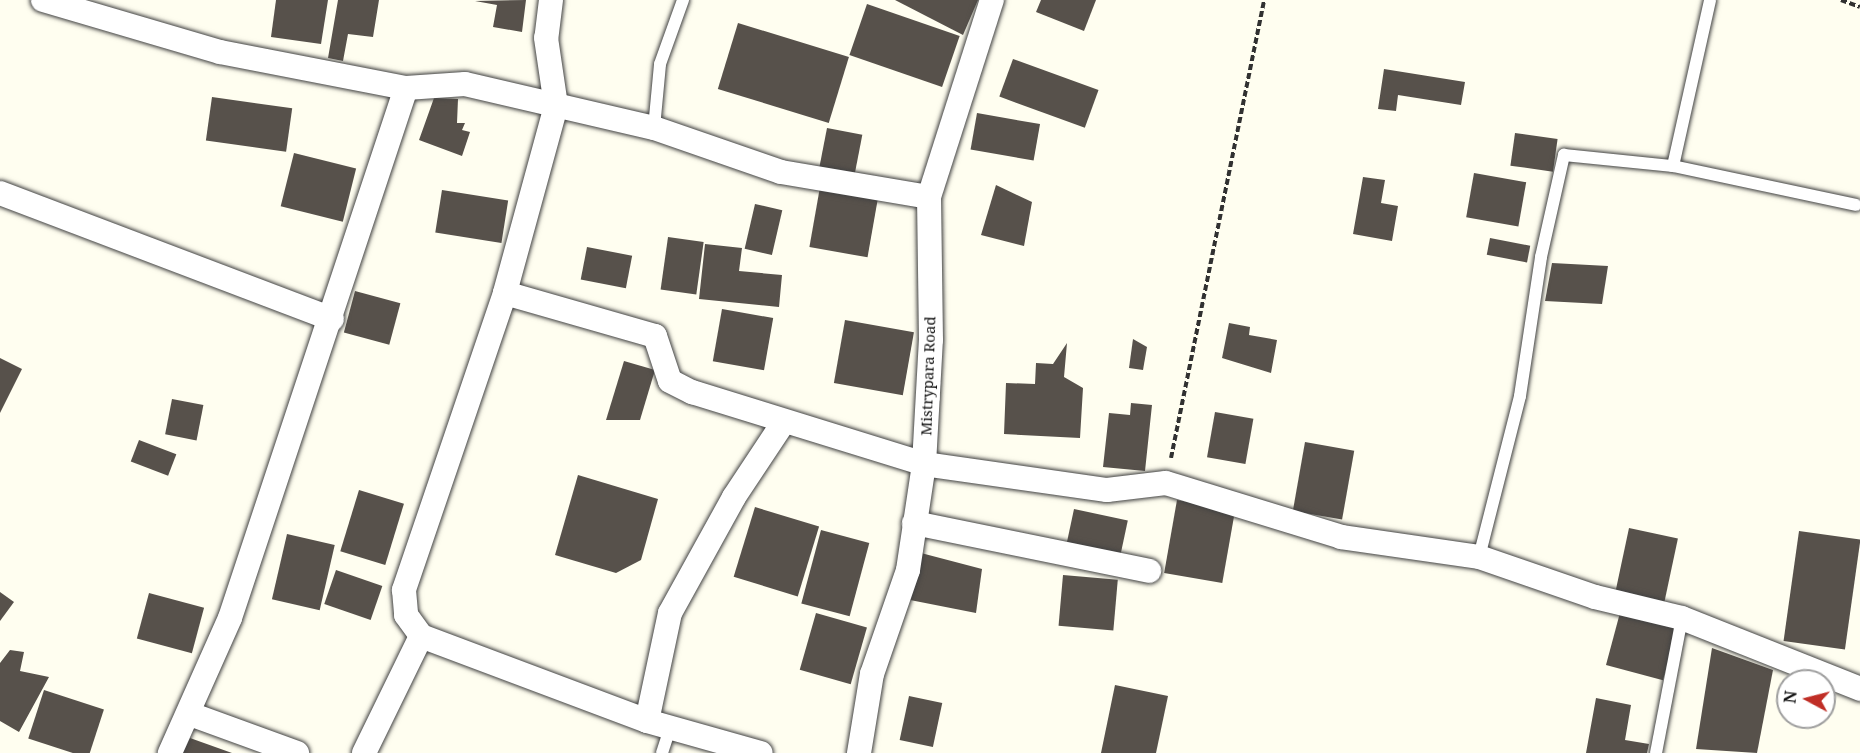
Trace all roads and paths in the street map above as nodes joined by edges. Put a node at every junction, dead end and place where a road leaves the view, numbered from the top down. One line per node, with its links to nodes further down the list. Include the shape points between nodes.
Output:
1 (43, 0): 9 (street, via 220,52)
2 (551, 0): 10 (street, via 546,38)
3 (683, 0): 11 (lane, via 660,64)
4 (993, 0): 14 (street, Mistrypara Road)
5 (1264, 0): 20 (path)
6 (1710, 0): 12 (lane)
7 (1841, 0): 8 (path)
8 (1860, 7)
9 (406, 88): 10 (street, via 465,84); 17 (street)
10 (556, 106): 11 (street); 16 (street)
11 (654, 128): 14 (street, via 781,172)
12 (1673, 166): 15 (lane); 22 (lane, via 1564,155 1540,257 1520,396)
13 (0, 192): 17 (street)
14 (929, 197): 19 (street, Mistrypara Road, via 930,340)
15 (1856, 205)
16 (505, 293): 18 (street, via 655,336 670,381); 25 (street, via 404,590 406,615)
17 (332, 319): 27 (street, via 230,618)
18 (783, 423): 19 (street); 28 (street, via 734,497 670,613)
19 (924, 464): 20 (street, via 1107,490); 21 (street, Mistrypara Road)
20 (1166, 483): 22 (street, via 1341,537)
21 (914, 523): 23 (street); 35 (street, Mistrypara Road, via 908,570 872,674)
22 (1479, 557): 24 (street, via 1595,597)
23 (1149, 572)
24 (1682, 618): 26 (street); 36 (lane)
25 (421, 636): 28 (street); 32 (street)
26 (1860, 689)
27 (190, 714): 30 (street); 31 (street)
28 (647, 721): 29 (street)
29 (670, 729): 33 (lane); 34 (street)
30 (170, 753)
31 (297, 753)
32 (364, 753)
33 (662, 753)
34 (759, 753)
35 (859, 753)
36 (1656, 753)

